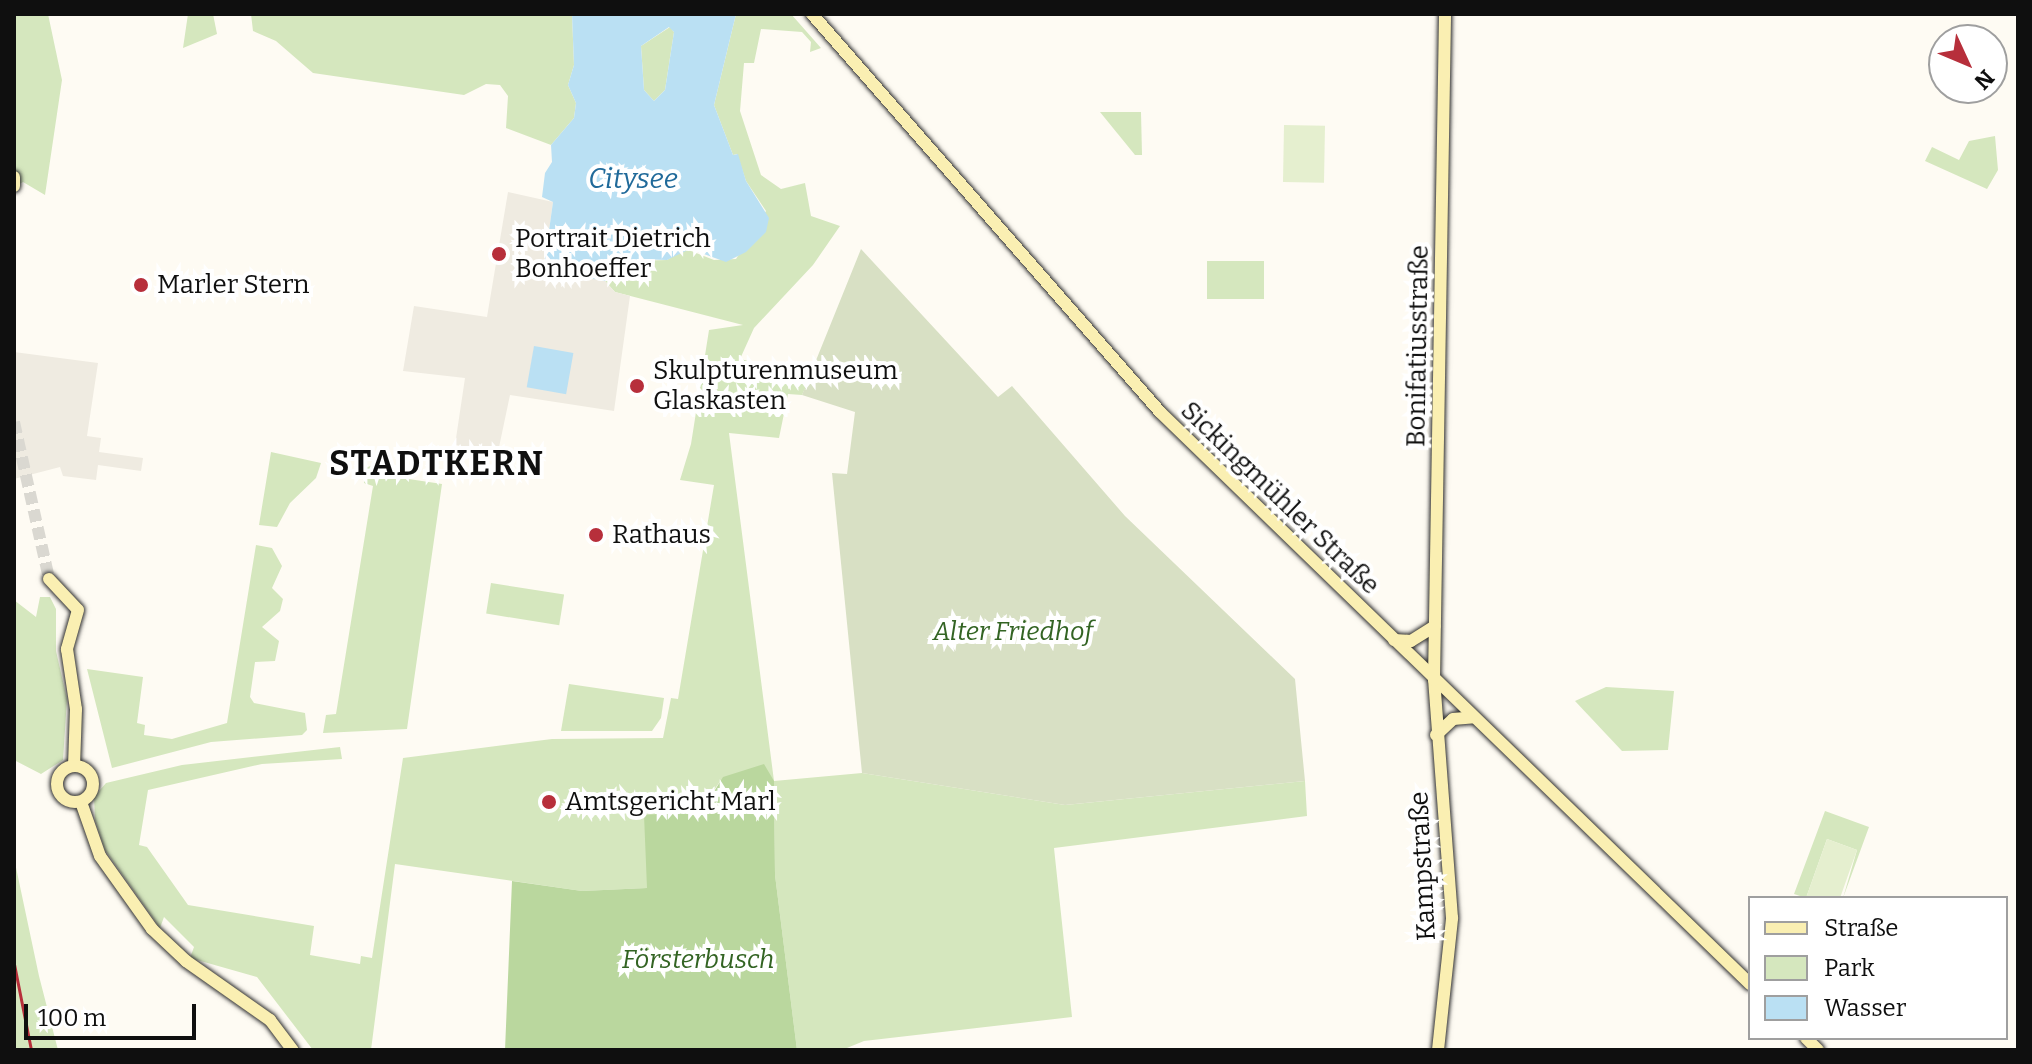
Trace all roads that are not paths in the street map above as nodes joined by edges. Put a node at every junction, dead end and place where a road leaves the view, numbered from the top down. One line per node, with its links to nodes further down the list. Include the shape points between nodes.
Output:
1 (812, 14): 7 (street, Sickingmühler Straße, via 1160,412)
2 (1445, 14): 6 (street, Bonifatiusstraße)
3 (14, 177): 4 (street)
4 (14, 186)
5 (49, 579): 11 (street, via 78,610 67,649 76,709)
6 (1435, 626): 7 (street, via 1411,641); 8 (street, Bonifatiusstraße)
7 (1394, 640): 8 (street, Sickingmühler Straße)
8 (1434, 680): 9 (street, Sickingmühler Straße); 10 (street, Kampstraße)
9 (1474, 717): 10 (street, via 1453,719); 13 (street, Sickingmühler Straße)
10 (1436, 735): 15 (street, Kampstraße, via 1452,918)
11 (74, 766): 12 (street, via 87,770 93,780 92,791); 12 (street, via 58,777 58,790 67,801)
12 (81, 802): 14 (street, via 100,856 152,929 186,961 270,1020)
13 (1748, 982)
14 (293, 1050)
15 (1438, 1050)

